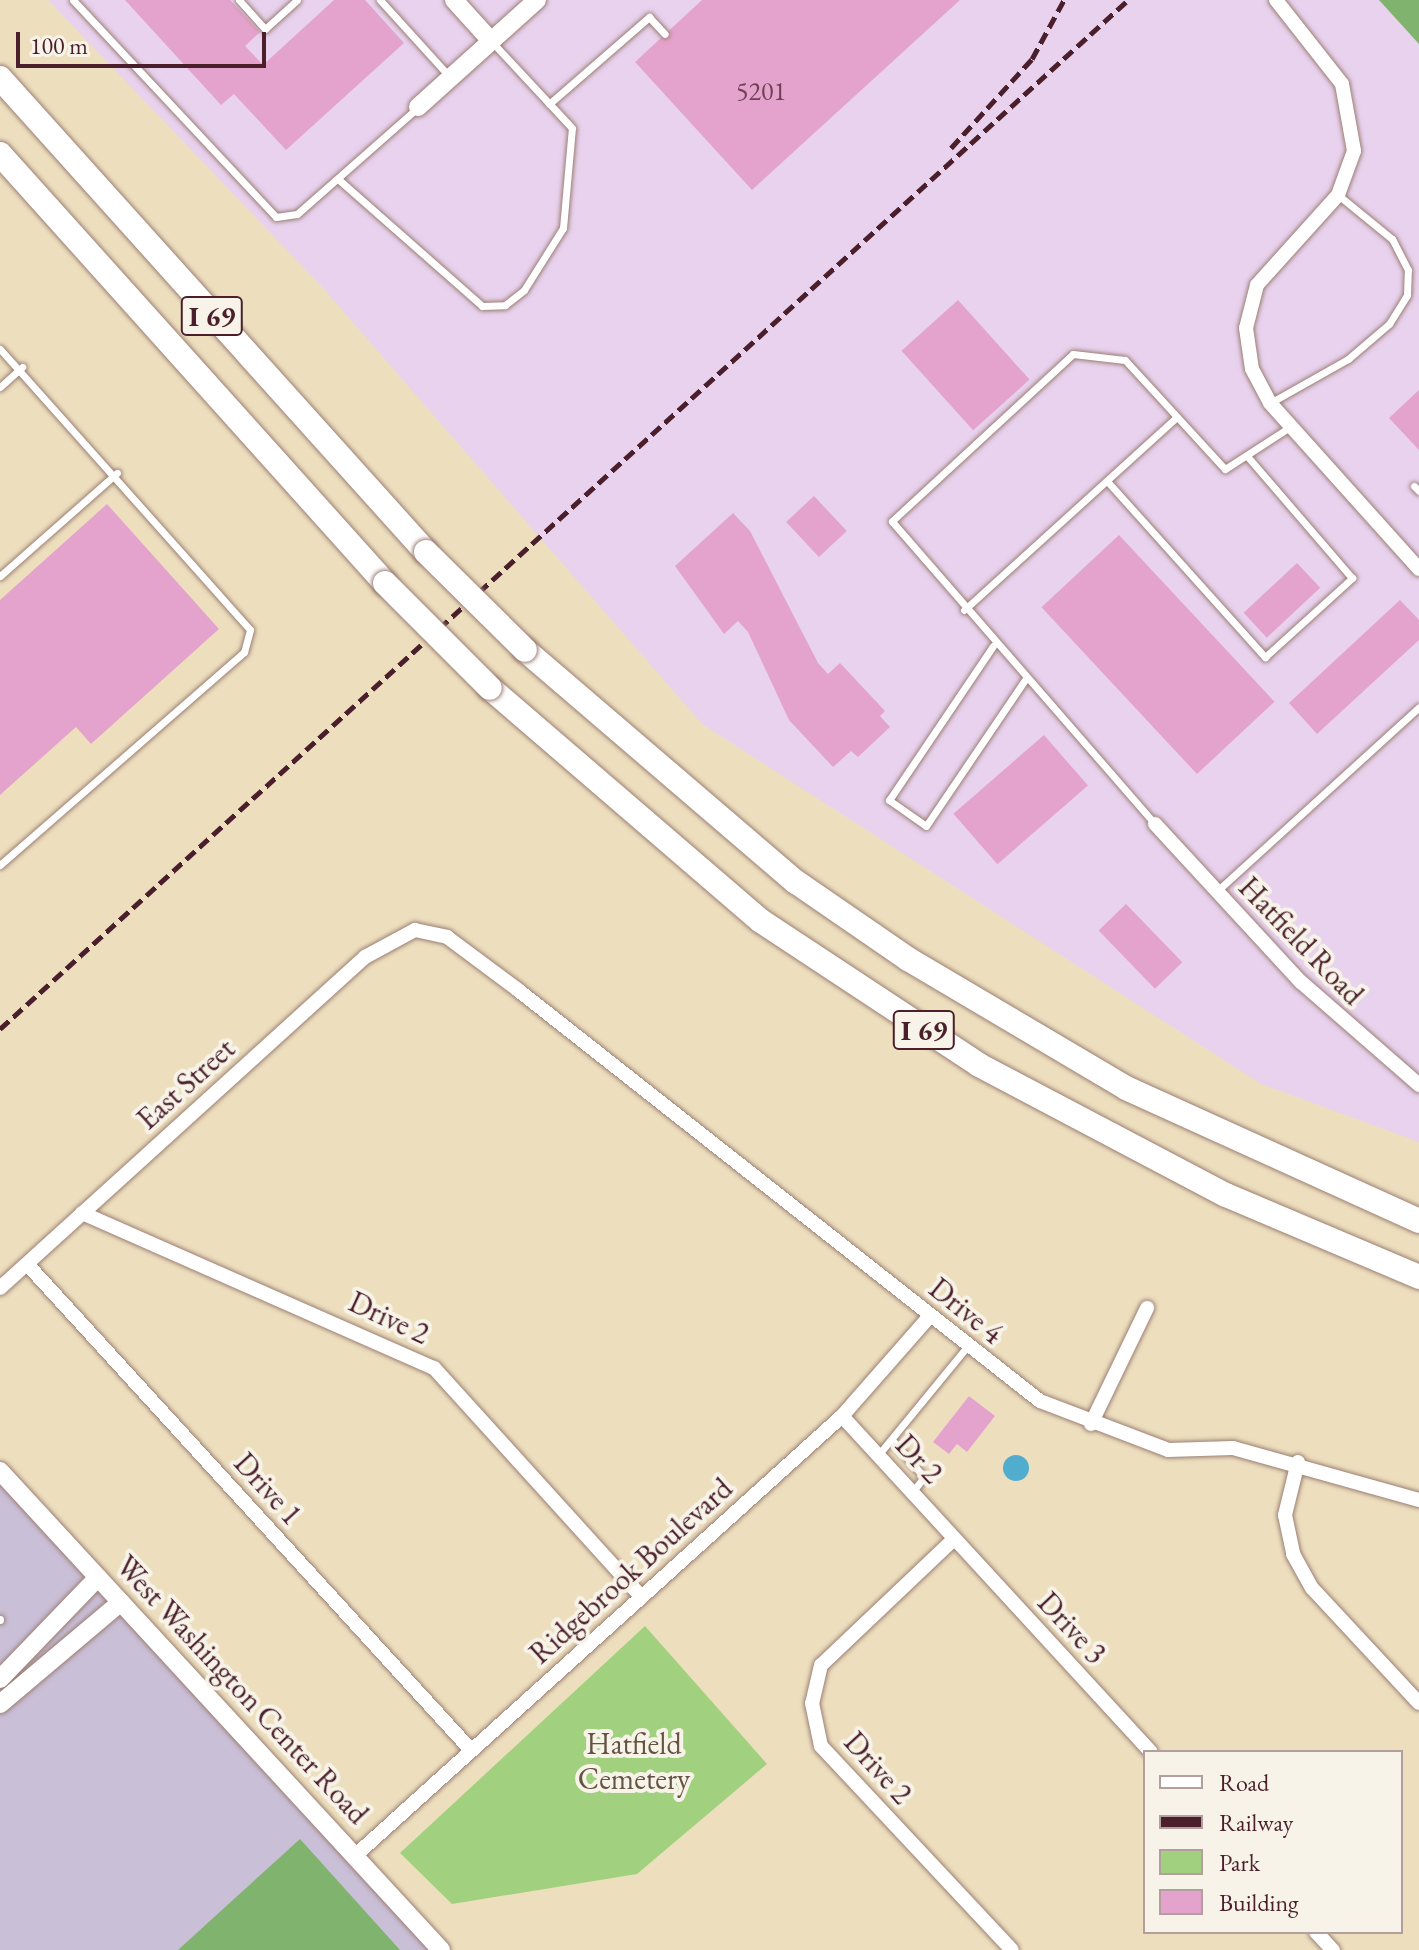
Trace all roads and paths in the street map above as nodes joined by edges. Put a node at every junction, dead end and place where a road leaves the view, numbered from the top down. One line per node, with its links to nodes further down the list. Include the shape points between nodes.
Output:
1 (73, 0): 15 (lane, via 276,217 297,214)
2 (239, 0): 3 (lane, via 265,29)
3 (297, 0)
4 (380, 0): 11 (lane)
5 (454, 0): 9 (main road)
6 (537, 0): 9 (main road)
7 (1276, 0): 16 (street, via 1342,84 1354,151)
8 (665, 34): 12 (lane, via 649,17)
9 (491, 41): 11 (main road); 12 (lane)
10 (0, 78): 38 (highway, I 69, bridge, via 426,552 525,650 796,882 908,959 1126,1088)
11 (451, 78): 13 (main road)
12 (549, 104): 15 (lane, via 572,128 563,228 524,290 505,305 482,306 450,283)
13 (418, 107): 15 (lane)
14 (0, 154): 40 (highway, I 69, bridge, via 385,583 490,688 761,921 979,1065 1226,1195)
15 (338, 179)
16 (1338, 195): 20 (street, via 1257,285 1246,328 1252,369); 20 (lane, via 1392,239 1408,270 1407,295 1389,324 1348,359)
17 (0, 349): 18 (lane)
18 (22, 367): 19 (lane); 24 (lane)
19 (0, 387)
20 (1270, 403): 22 (street)
21 (1177, 417): 23 (lane, via 1225,469); 25 (lane); 28 (lane, via 1125,360 1073,354 892,521)
22 (1290, 427): 23 (lane); 26 (street)
23 (1248, 457): 25 (lane, via 1352,578 1265,657)
24 (117, 473): 27 (lane); 33 (lane, via 246,618 249,643)
25 (1107, 481): 28 (lane)
26 (1419, 569)
27 (0, 576)
28 (964, 610): 29 (lane)
29 (993, 646): 30 (lane); 30 (lane, via 889,800 926,826)
30 (1025, 680): 32 (lane)
31 (1419, 707): 34 (lane)
32 (1155, 824): 34 (street, Hatfield Road)
33 (0, 865)
34 (1217, 891): 36 (street, Hatfield Road, via 1301,982)
35 (415, 930): 37 (street, East Street, via 365,957); 43 (street, Drive 4, via 447,937 518,990)
36 (1419, 1085)
37 (82, 1213): 39 (street, East Street); 55 (street, Drive 2, via 434,1368)
38 (1419, 1221)
39 (27, 1264): 41 (street, East Street); 60 (street, Drive 1)
40 (1419, 1277)
41 (0, 1288)
42 (1147, 1308): 46 (street)
43 (930, 1316): 44 (street, Drive 4); 45 (street, Ridgebrook Boulevard)
44 (967, 1347): 46 (street, Drive 4, via 1040,1401); 47 (lane)
45 (842, 1416): 48 (street, Dr 2); 55 (street, Ridgebrook Boulevard)
46 (1091, 1424): 49 (street, Drive 4, via 1168,1450 1233,1448)
47 (893, 1441): 48 (lane); 51 (lane, via 924,1477)
48 (879, 1454): 51 (street, Dr 2)
49 (1298, 1462): 52 (street, Drive 4); 58 (street, via 1285,1515 1293,1554 1312,1588)
50 (0, 1471): 54 (main road, West Washington Center Road)
51 (914, 1490): 53 (street, Dr 2)
52 (1419, 1500)
53 (954, 1539): 61 (street, Drive 3); 65 (street, Drive 2, via 821,1665 812,1703 821,1746)
54 (98, 1577): 56 (main road, West Washington Center Road); 57 (main road)
55 (642, 1597): 60 (street, Ridgebrook Boulevard)
56 (121, 1602): 59 (main road); 62 (main road, West Washington Center Road)
57 (0, 1679)
58 (1419, 1703)
59 (0, 1704)
60 (471, 1750): 62 (street, Ridgebrook Boulevard)
61 (1149, 1750)
62 (357, 1854): 64 (main road, West Washington Center Road)
63 (1318, 1934): 66 (street)
64 (441, 1950)
65 (1012, 1950)
66 (1333, 1950)

